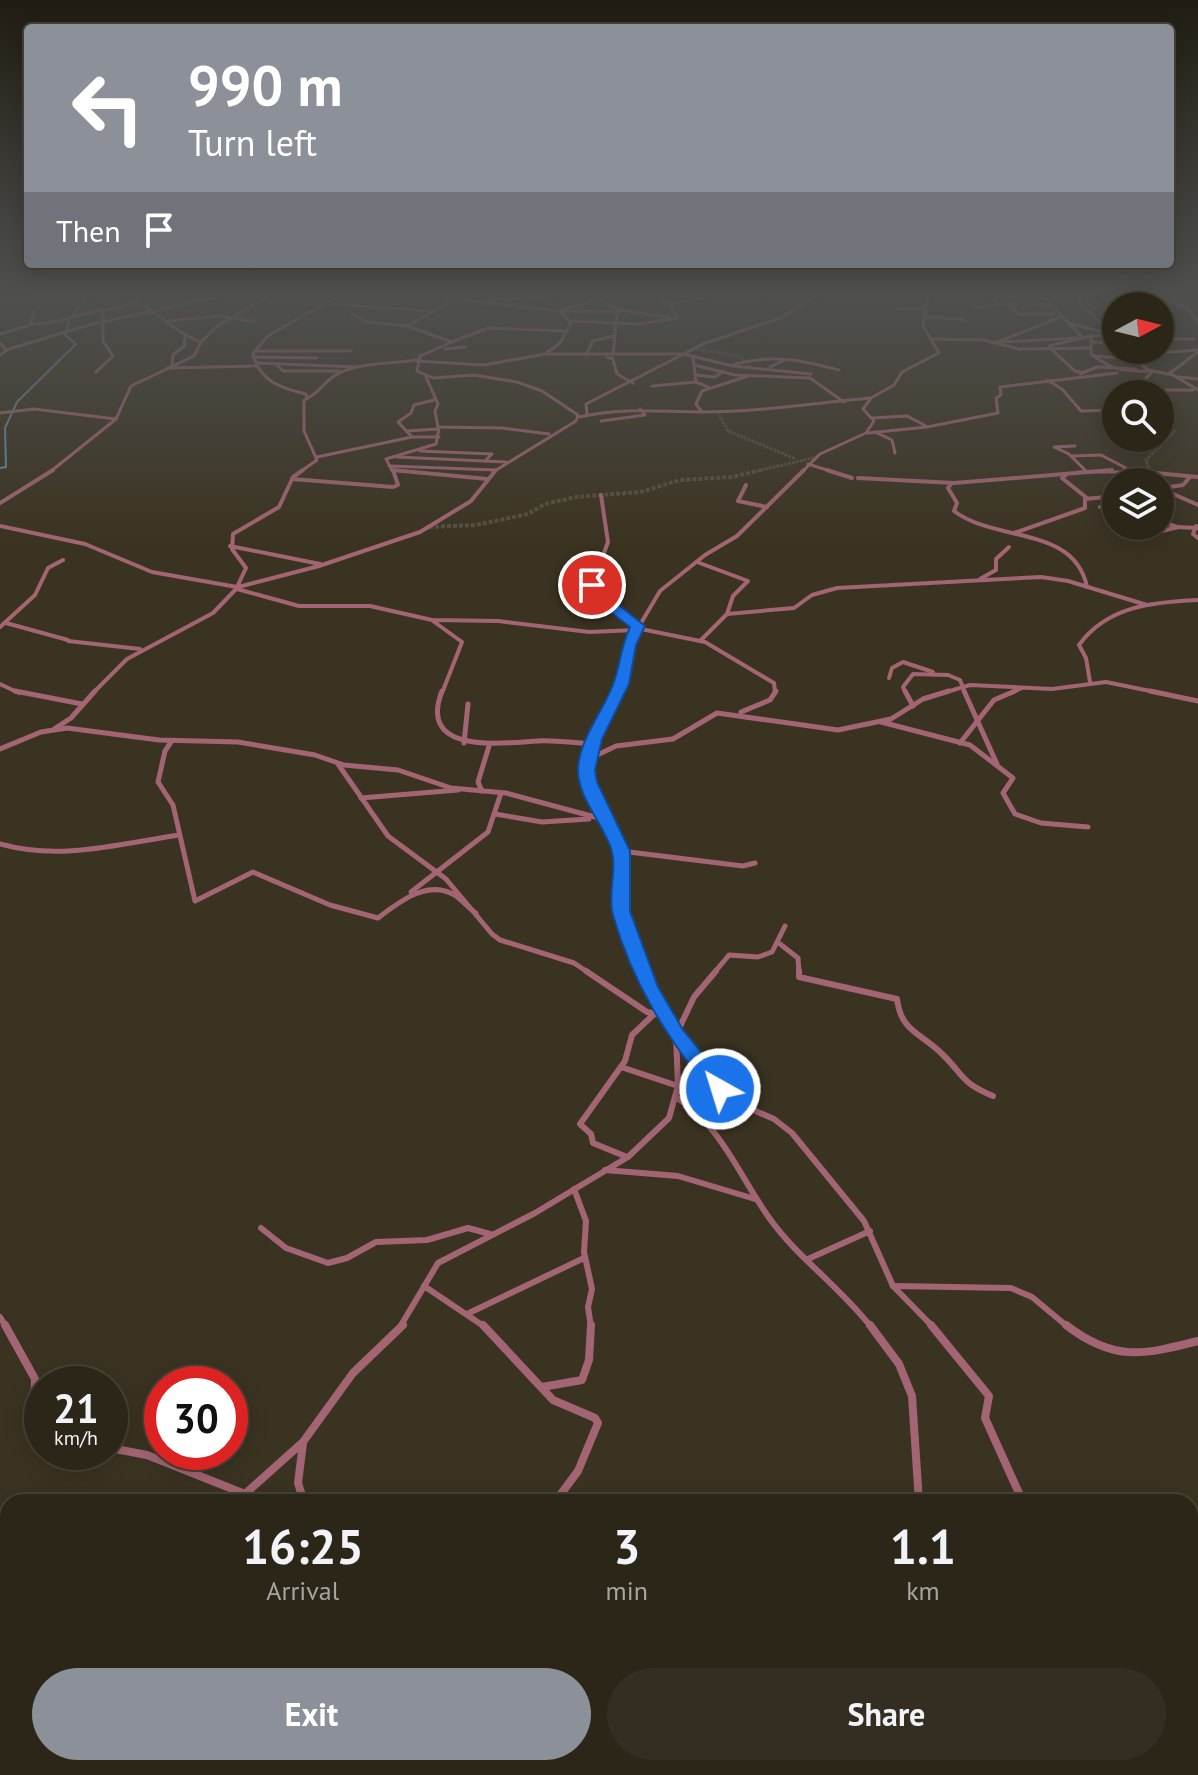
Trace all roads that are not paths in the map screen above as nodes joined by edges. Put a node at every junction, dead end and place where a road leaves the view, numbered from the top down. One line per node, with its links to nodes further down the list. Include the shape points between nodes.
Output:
1 (146, 379): 34 (street, via 128,389)
2 (267, 379): 23 (street, via 273,386 306,394)
3 (331, 379): 23 (street)
4 (426, 379): 24 (street)
5 (500, 379): 32 (street, via 550,396 561,410)
6 (626, 379): 17 (street)
7 (640, 379): 17 (street)
8 (696, 379): 16 (street)
9 (737, 379): 19 (street)
10 (811, 379): 25 (street)
11 (897, 379): 22 (street)
12 (1057, 379): 15 (street)
13 (1192, 379): 14 (street)
14 (1198, 379)
15 (1047, 380): 27 (street, via 1081,411); 37 (street, via 998,387 998,413)
16 (696, 382): 18 (street); 19 (street)
17 (633, 383): 31 (street, via 592,399 586,404)
18 (652, 386)
19 (711, 388): 29 (street, via 700,393 697,402)
20 (1174, 390): 21 (street)
21 (1196, 390)
22 (871, 398): 25 (street); 33 (street, via 863,409)
23 (307, 399): 50 (street, via 304,431)
24 (434, 400): 38 (street); 39 (street, via 414,405 398,422)
25 (844, 403): 29 (street)
26 (639, 409): 28 (street); 29 (street); 35 (street, via 645,415)
27 (1102, 410)
28 (607, 411): 31 (street); 35 (street)
29 (703, 412)
30 (0, 413): 34 (street, via 34,409)
31 (587, 414): 32 (street)
32 (579, 417): 42 (street)
33 (872, 418): 37 (street, via 907,416); 41 (street)
34 (116, 419): 75 (street, via 49,473)
35 (614, 419): 36 (street)
36 (601, 421)
37 (927, 427): 40 (street)
38 (438, 428): 39 (street); 42 (street); 44 (street)
39 (407, 431): 43 (street)
40 (874, 432): 41 (street); 48 (street, via 892,440)
41 (866, 433): 54 (street, via 831,447)
42 (549, 434): 53 (street)
43 (413, 437): 44 (street); 46 (street); 50 (street)
44 (439, 437): 46 (street)
45 (1075, 446): 49 (street, via 1054,447)
46 (424, 448): 47 (street)
47 (415, 451): 51 (street); 52 (street, via 492,454)
48 (895, 453)
49 (1071, 456): 56 (street, via 1101,455); 58 (street)
50 (317, 457): 66 (street)
51 (392, 457): 52 (street); 55 (street, via 385,459)
52 (485, 462): 53 (street)
53 (507, 462): 57 (street)
54 (808, 464): 63 (street); 77 (street)
55 (388, 466): 57 (street); 60 (street)
56 (1129, 468)
57 (496, 470): 67 (street)
58 (1086, 472): 59 (street); 61 (street)
59 (1102, 472)
60 (394, 473): 66 (street, via 398,485 393,487); 67 (street)
61 (1070, 473): 68 (street); 74 (street, via 1061,478)
62 (1174, 476): 65 (street)
63 (852, 478)
64 (858, 478): 68 (street)
65 (1195, 478): 70 (street)
66 (292, 479): 85 (street, via 282,503 235,530)
67 (488, 479): 89 (street, via 471,501 429,527)
68 (951, 484): 83 (street, via 956,514)
69 (746, 485): 77 (street, via 738,501)
70 (1174, 487)
71 (601, 495): 99 (street, via 610,538 592,586)
72 (1174, 495): 76 (street)
73 (1102, 497): 74 (street)
74 (1088, 498): 83 (street, via 1085,508)
75 (0, 503)
76 (1198, 505)
77 (768, 507): 88 (street, via 733,540)
78 (1174, 525): 80 (street)
79 (0, 526): 91 (street, via 85,544 152,572)
80 (1179, 527): 81 (street); 82 (street)
81 (1197, 527): 84 (street, via 1193,534)
82 (1174, 528)
83 (1007, 534): 92 (street, via 1034,538 1066,553 1082,567)
84 (1198, 538)
85 (230, 546): 89 (street); 91 (street, via 246,568)
86 (1009, 547): 90 (street, via 996,559 996,570)
87 (63, 560): 97 (street, via 48,568 35,595)
88 (696, 562): 95 (street, via 747,579); 99 (street, via 660,591)
89 (325, 564): 91 (street)
90 (979, 580): 92 (street, via 1060,578); 95 (street, via 834,588 794,608)
91 (237, 588): 96 (street, via 299,606 370,606); 101 (street, via 205,619)
92 (1088, 588): 94 (street)
93 (1198, 600): 94 (street)
94 (1147, 605): 104 (street, via 1103,618 1081,640)
95 (727, 614): 100 (street)
96 (432, 620): 99 (street, via 498,621 589,632); 117 (street, via 462,642 436,707 440,721)
97 (5, 623): 98 (street); 101 (street, via 68,641)
98 (0, 627)
99 (636, 628): 100 (street); 119 (street, via 617,695)
100 (700, 641): 112 (street, via 776,687 770,700)
101 (141, 649): 109 (street)
102 (937, 674): 103 (street, via 904,661 892,668); 106 (street, via 954,676); 111 (street, via 908,678 903,689)
103 (889, 678)
104 (1090, 682): 107 (street, via 1057,689); 108 (street)
105 (0, 684): 109 (street, via 21,694)
106 (965, 686): 107 (street); 111 (street); 114 (street)
107 (1023, 688): 114 (street, via 994,700)
108 (1198, 701)
109 (82, 704): 115 (street)
110 (468, 704): 117 (street)
111 (913, 706): 113 (street)
112 (736, 714): 113 (street, via 828,730); 122 (street, via 717,713 673,739 616,746)
113 (880, 722): 118 (street)
114 (978, 724): 118 (street); 124 (street)
115 (54, 729): 116 (street); 121 (street)
116 (172, 741): 123 (street, via 238,742); 133 (street, via 158,782 171,800)
117 (464, 743): 120 (street)
118 (960, 743): 124 (street)
119 (593, 744): 120 (street, via 539,741); 122 (street)
120 (489, 746): 126 (street, via 478,785)
121 (0, 749)
122 (592, 757): 131 (street, via 588,782)
123 (337, 763): 125 (street, via 398,770); 128 (street)
124 (997, 765): 132 (street, via 1013,778 1003,793 1015,814 1041,823)
125 (461, 789): 126 (street); 128 (street)
126 (483, 791): 127 (street)
127 (501, 793): 129 (street); 130 (street)
128 (362, 801): 137 (street, via 388,836)
129 (495, 814): 130 (street, via 542,822); 137 (street, via 488,832)
130 (594, 819): 131 (street)
131 (610, 821): 135 (street)
132 (1088, 827)
133 (179, 835): 134 (street, via 69,850); 138 (street, via 195,901 253,872 362,916 378,918)
134 (0, 844)
135 (621, 851): 136 (street, via 743,866); 143 (street, via 621,911 648,987)
136 (755, 863)
137 (437, 872): 138 (street); 139 (street)
138 (406, 896): 139 (street, via 450,894)
139 (476, 913): 142 (street, via 500,940 559,956)
140 (785, 926): 141 (street)
141 (780, 944): 144 (street, via 760,959 729,955 694,997); 147 (street, via 798,958 799,977 897,999 899,1014 918,1038 939,1051 966,1085)
142 (653, 1015): 143 (street); 145 (street, via 632,1035)
143 (665, 1016): 144 (street)
144 (676, 1035): 146 (street); 154 (street, via 728,1099 788,1129)
145 (621, 1067): 146 (street); 149 (street, via 580,1124 595,1144)
146 (678, 1086): 148 (street)
147 (993, 1096)
148 (677, 1098): 149 (street, via 669,1118); 152 (street, via 699,1112 723,1141)
149 (628, 1157): 150 (street)
150 (605, 1170): 151 (street); 152 (street, via 678,1176)
151 (574, 1189): 155 (street); 156 (street, via 586,1221)
152 (756, 1200): 157 (street)
153 (261, 1228): 155 (street, via 286,1248 328,1263 376,1242 427,1240 468,1228)
154 (870, 1231): 157 (street); 159 (street)
155 (490, 1234): 158 (street, via 438,1263)
156 (584, 1258): 160 (street); 164 (street, via 592,1295 585,1377 569,1385)
157 (808, 1259): 170 (street, via 851,1301 906,1376 914,1410)
158 (424, 1286): 160 (street); 165 (street, via 404,1324 353,1373)
159 (893, 1286): 162 (street, via 1020,1290 1068,1328 1120,1354 1138,1356); 171 (street, via 987,1393 985,1418)
160 (467, 1314): 164 (street, via 504,1344)
161 (0, 1317): 163 (street)
162 (1198, 1341)
163 (28, 1366)
164 (542, 1387): 169 (street, via 553,1400 595,1418 599,1427)
165 (303, 1442): 167 (street); 168 (street)
166 (128, 1451): 167 (street)
167 (245, 1494)
168 (301, 1494)
169 (561, 1494)
170 (919, 1494)
171 (1019, 1494)

